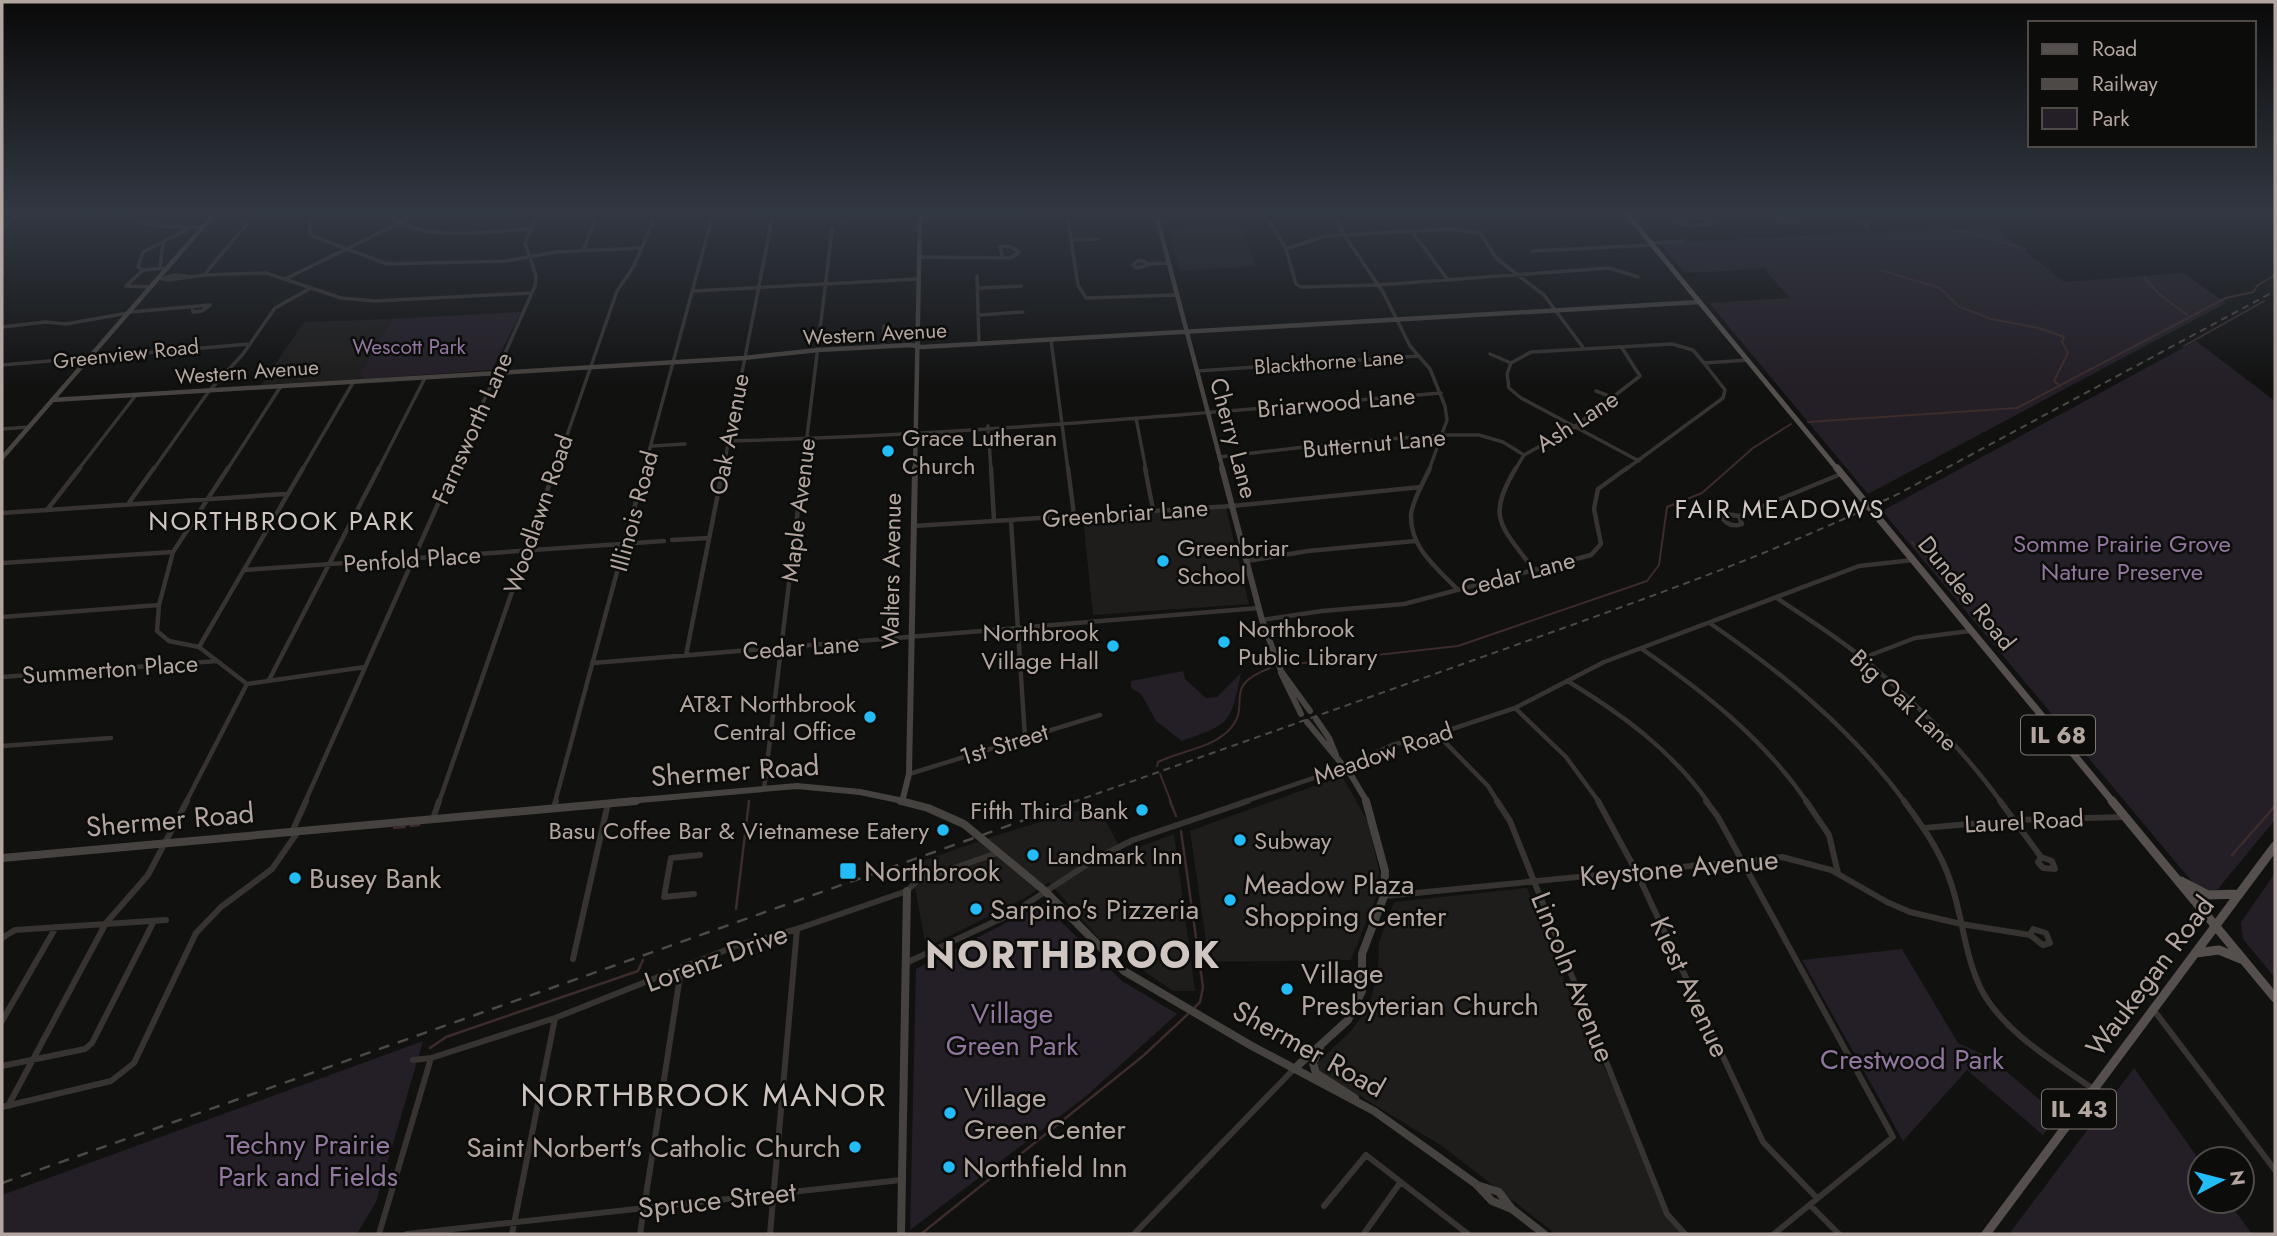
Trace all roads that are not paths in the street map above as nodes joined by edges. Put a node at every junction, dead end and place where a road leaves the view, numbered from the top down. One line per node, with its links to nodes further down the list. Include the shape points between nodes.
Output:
1 (142, 272): 30 (street, via 127,288)
2 (166, 272): 23 (street)
3 (207, 272): 20 (street)
4 (300, 272): 24 (street)
5 (534, 272): 35 (street, Farnsworth Lane, via 537,281)
6 (630, 272): 64 (street, Woodlawn Road, via 617,291)
7 (698, 272): 34 (street, Illinois Road)
8 (760, 272): 31 (street, Oak Avenue)
9 (827, 272): 27 (street, Maple Avenue)
10 (918, 272): 25 (street, Walters Avenue)
11 (1076, 272): 36 (street, via 1086,298)
12 (1170, 272): 36 (street, Cherry Lane)
13 (1292, 272): 29 (street, via 1296,284 1309,288)
14 (1369, 272): 29 (street)
15 (1444, 272): 26 (street)
16 (1541, 272): 19 (street)
17 (1621, 272): 22 (street)
18 (1674, 272): 37 (main road, Dundee Road / IL 68)
19 (1517, 273): 26 (street); 39 (street)
20 (204, 275): 23 (street); 24 (street, via 266,273)
21 (977, 276): 32 (street)
22 (1638, 277)
23 (162, 278): 30 (street)
24 (285, 279): 33 (street)
25 (918, 279): 27 (street); 51 (street, Walters Avenue)
26 (1448, 279): 29 (street)
27 (826, 284): 31 (street); 54 (street, Maple Avenue)
28 (1021, 285): 32 (street)
29 (1378, 285): 43 (street)
30 (151, 287): 41 (street)
31 (757, 287): 34 (street); 57 (street, Oak Avenue)
32 (978, 288): 42 (street)
33 (309, 289): 35 (street, via 375,301); 48 (street, via 275,308)
34 (693, 291): 60 (street, Illinois Road)
35 (532, 293): 65 (street, Farnsworth Lane)
36 (1177, 295): 46 (street, Cherry Lane)
37 (1700, 302): 39 (street, Western Avenue); 59 (main road, Dundee Road / IL 68)
38 (192, 308): 41 (street)
39 (1555, 310): 43 (street, Western Avenue); 52 (street)
40 (1023, 312): 42 (street)
41 (129, 313): 45 (street, via 66,324 46,321); 58 (street)
42 (979, 315): 49 (street)
43 (1396, 319): 46 (street, Western Avenue); 56 (street)
44 (884, 326): 50 (street)
45 (2, 327)
46 (1186, 332): 47 (street, Western Avenue); 66 (street, Cherry Lane)
47 (1051, 340): 49 (street, Western Avenue); 78 (street)
48 (250, 344): 58 (street, Greenview Road, via 143,350); 70 (street)
49 (979, 344): 51 (street, Western Avenue)
50 (883, 346): 51 (street, Western Avenue); 54 (street, Western Avenue)
51 (917, 346): 83 (street, Walters Avenue)
52 (1582, 347): 53 (street, Ash Lane); 61 (street, Ash Lane, via 1531,352)
53 (1622, 348): 62 (street, Ash Lane, via 1682,345); 74 (street, Ash Lane, via 1640,376)
54 (818, 350): 57 (street, Western Avenue); 85 (street, Maple Avenue)
55 (1490, 354): 61 (street)
56 (1419, 356): 66 (street, Blackthorne Lane); 72 (street)
57 (744, 358): 60 (street, Western Avenue); 86 (street, Oak Avenue)
58 (88, 359): 63 (street, Greenview Road); 75 (street)
59 (1748, 360): 62 (street); 93 (main road, Dundee Road / IL 68)
60 (673, 362): 64 (street, Western Avenue); 88 (street, Illinois Road)
61 (1511, 363): 81 (street, via 1508,388)
62 (1704, 363): 92 (street, Cedar Lane, via 1725,390 1723,398)
63 (2, 365)
64 (590, 367): 65 (street, Western Avenue); 112 (street, Woodlawn Road)
65 (497, 372): 67 (street, Western Avenue); 114 (street, Farnsworth Lane)
66 (1196, 372): 76 (street, Cherry Lane)
67 (425, 378): 68 (street, Western Avenue); 118 (street)
68 (355, 381): 69 (street, Western Avenue); 95 (street)
69 (281, 386): 70 (street, Western Avenue); 96 (street)
70 (209, 391): 73 (street, Western Avenue); 97 (street)
71 (1596, 391): 74 (street)
72 (1441, 393): 76 (street, Briarwood Lane); 84 (street, via 1447,421)
73 (136, 395): 75 (street, Western Avenue); 99 (street)
74 (1614, 398): 81 (street, Ash Lane)
75 (52, 400): 80 (street)
76 (1208, 413): 77 (street, Briarwood Lane); 90 (street, Cherry Lane)
77 (1136, 418): 78 (street, Briarwood Lane); 100 (street)
78 (1064, 421): 79 (street, Briarwood Lane); 102 (street)
79 (988, 426): 83 (street, Briarwood Lane); 104 (street)
80 (29, 427): 82 (street); 91 (street)
81 (1573, 428): 89 (street, Ash Lane); 92 (street)
82 (2, 429)
83 (915, 432): 85 (street, Briarwood Lane); 106 (street, Walters Avenue)
84 (1443, 435): 89 (street, Butternut Lane, via 1479,435); 90 (street, Butternut Lane); 94 (street)
85 (807, 439): 86 (street, Briarwood Lane); 132 (street, Maple Avenue)
86 (729, 440): 107 (street, Oak Avenue)
87 (685, 444): 88 (street)
88 (652, 446): 111 (street, Illinois Road)
89 (1524, 455): 119 (street, Ash Lane, via 1506,485 1498,513 1509,539)
90 (1219, 457): 98 (street, Cherry Lane)
91 (2, 458)
92 (1640, 461): 119 (street, Cedar Lane, via 1594,496 1601,544 1591,555)
93 (1842, 474): 103 (street); 115 (main road, Dundee Road / IL 68)
94 (1420, 487): 98 (street, Greenbriar Lane); 110 (street, via 1411,513)
95 (286, 494): 96 (street); 120 (street)
96 (205, 499): 97 (street); 113 (street)
97 (128, 504): 99 (street)
98 (1232, 506): 100 (street, Greenbriar Lane); 116 (street, Cherry Lane)
99 (46, 510): 101 (street)
100 (1153, 510): 102 (street, Greenbriar Lane)
101 (2, 513)
102 (1074, 515): 105 (street, Greenbriar Lane)
103 (1739, 516): 103 (street, via 1726,514 1723,519 1738,526 1742,522)
104 (994, 520): 105 (street, Greenbriar Lane); 106 (street, Greenbriar Lane)
105 (1011, 520): 128 (street)
106 (913, 526): 130 (street, Walters Avenue)
107 (709, 538): 108 (street); 134 (street, Oak Avenue)
108 (672, 540)
109 (664, 541): 111 (street, Penfold Place)
110 (1415, 541): 116 (street); 121 (street)
111 (625, 544): 112 (street, Penfold Place); 137 (street, Illinois Road)
112 (525, 551): 114 (street, Penfold Place); 162 (street, Woodlawn Road)
113 (173, 552): 117 (street); 123 (street)
114 (414, 559): 118 (street, Penfold Place); 138 (street, Farnsworth Lane)
115 (1913, 560): 122 (street, Meadow Road, via 1859,566); 129 (main road, Dundee Road / IL 68)
116 (1247, 561): 124 (street, Cherry Lane)
117 (2, 563)
118 (329, 565): 120 (street, Penfold Place); 141 (street)
119 (1533, 569): 121 (street, Cedar Lane)
120 (244, 570): 131 (street)
121 (1457, 590): 126 (street, Cedar Lane, via 1404,604)
122 (1776, 598): 127 (street, Meadow Road); 135 (street, Big Oak Lane)
123 (159, 605): 125 (street); 131 (street, via 157,631 169,642)
124 (1259, 608): 126 (street, Cherry Lane); 128 (street, Cedar Lane)
125 (2, 617)
126 (1262, 620): 139 (street, Cherry Lane)
127 (1710, 624): 133 (street, Meadow Road); 164 (street, via 1763,659 1839,723)
128 (1019, 629): 130 (street, Cedar Lane); 152 (street)
129 (1971, 631): 135 (street, via 1910,638); 161 (main road, Dundee Road / IL 68)
130 (911, 638): 132 (street, Cedar Lane); 156 (street, Walters Avenue)
131 (199, 647): 136 (street)
132 (782, 648): 134 (street, Cedar Lane); 157 (street, Maple Avenue)
133 (1642, 649): 142 (street, Meadow Road, via 1604,662); 174 (street, via 1691,683 1749,733 1790,777 1829,835)
134 (687, 655): 137 (street, Cedar Lane)
135 (1863, 659): 163 (street, Big Oak Lane, via 1936,724 1978,770)
136 (218, 661): 140 (street, Summerton Place); 143 (street)
137 (593, 663): 160 (street, Illinois Road)
138 (365, 667): 141 (street); 165 (street, Farnsworth Lane)
139 (1281, 671): 145 (street, Cherry Lane); 146 (street, Cherry Lane)
140 (2, 677)
141 (269, 681): 143 (street)
142 (1568, 682): 144 (street, Meadow Road); 172 (street, via 1635,723 1666,751 1694,780)
143 (247, 684): 166 (street)
144 (1514, 708): 150 (street, Meadow Road); 173 (street, Kiest Avenue, via 1545,734 1585,781)
145 (1310, 711)
146 (1301, 714)
147 (1100, 715): 152 (street, 1st Street)
148 (1316, 719): 154 (street)
149 (1307, 722): 154 (street)
150 (1437, 734): 155 (street, Meadow Road, via 1392,745); 176 (street, Lincoln Avenue, via 1488,786 1510,821)
151 (111, 738): 153 (street)
152 (1025, 738): 156 (street, 1st Street)
153 (2, 746)
154 (1338, 760): 155 (street)
155 (1343, 768): 178 (street, Meadow Road, via 1169,825 1097,858); 181 (street, via 1366,799 1376,828 1385,871)
156 (909, 774): 159 (street, Walters Avenue)
157 (764, 789): 158 (street, Shermer Road); 159 (street, Shermer Road, via 838,788)
158 (608, 803): 160 (street, Shermer Road); 192 (street)
159 (902, 803): 168 (street, Shermer Road, via 952,816)
160 (554, 808): 162 (street, Shermer Road)
161 (2125, 817): 163 (street, Laurel Road); 175 (main road, Dundee Road / IL 68)
162 (432, 820): 165 (street, Shermer Road)
163 (2014, 820): 164 (street, Laurel Road); 170 (street, Big Oak Lane)
164 (1924, 828): 185 (street, via 1951,879)
165 (295, 832): 166 (street, Shermer Road); 207 (street, Farnsworth Lane, via 283,856 267,873 212,913 201,927 134,1063 111,1081)
166 (163, 843): 171 (street, Shermer Road); 184 (street, via 148,875)
167 (2275, 846): 180 (main road, Waukegan Road / IL 43)
168 (997, 853): 177 (street, Lorenz Drive, via 916,881); 178 (street, Shermer Road)
169 (700, 855): 179 (street, via 671,858 664,897)
170 (2041, 857)
171 (2, 858)
172 (1742, 859): 173 (street, Keystone Avenue); 174 (street, Keystone Avenue, via 1782,857); 213 (street, via 1893,1137)
173 (1636, 871): 176 (street, Keystone Avenue); 213 (street, Kiest Avenue, via 1762,1142)
174 (1838, 873): 185 (street, Keystone Avenue, via 1895,906)
175 (2175, 877): 180 (main road, via 2216,898); 186 (main road, Dundee Road / IL 68)
176 (1535, 881): 181 (street, Keystone Avenue); 228 (street, Lincoln Avenue, via 1667,1214)
177 (906, 891): 188 (street, Lorenz Drive); 194 (street)
178 (1045, 891): 194 (street, Meadow Road, via 1011,914); 205 (street, Shermer Road, via 1124,971)
179 (694, 894)
180 (2239, 894): 186 (main road, Waukegan Road / IL 43)
181 (1384, 896): 200 (street, via 1362,954 1362,991 1348,1020)
182 (166, 920): 183 (street)
183 (153, 921): 184 (street); 203 (street, via 92,1044)
184 (106, 923): 187 (street); 203 (street)
185 (1961, 924): 190 (street, Keystone Avenue); 206 (street, via 1975,975 2007,1024)
186 (2215, 926): 191 (main road, Waukegan Road / IL 43); 193 (main road, Dundee Road / IL 68)
187 (56, 927): 189 (street); 199 (street)
188 (797, 929): 195 (street, Lorenz Drive, via 736,946); 212 (street)
189 (5, 935)
190 (2030, 935)
191 (2195, 953): 193 (main road, via 2219,950); 197 (main road, Waukegan Road / IL 43)
192 (573, 959)
193 (2244, 960): 196 (main road, Dundee Road / IL 68)
194 (905, 964): 210 (street)
195 (681, 969): 198 (street, Lorenz Drive); 216 (street)
196 (2275, 998)
197 (2153, 1009): 206 (main road, Waukegan Road / IL 43); 209 (street)
198 (555, 1018): 201 (street, Lorenz Drive); 217 (street)
199 (2, 1021)
200 (1323, 1041): 205 (street); 208 (street, via 1313,1063 1316,1073)
201 (431, 1058): 202 (street, Lorenz Drive); 220 (street)
202 (413, 1060)
203 (31, 1062): 204 (street); 207 (street)
204 (2, 1066)
205 (1294, 1069): 208 (street, Shermer Road); 225 (street)
206 (2094, 1090): 231 (main road, Waukegan Road / IL 43)
207 (5, 1107)
208 (1374, 1111): 227 (street, Shermer Road, via 1476,1184 1492,1201 1512,1209)
209 (2275, 1170)
210 (902, 1180): 212 (street, Spruce Street); 219 (street)
211 (1400, 1184): 215 (street, via 1366,1156); 218 (street); 226 (street)
212 (774, 1194): 216 (street, Spruce Street); 224 (street)
213 (1816, 1198): 214 (street)
214 (1810, 1205): 229 (street); 230 (street)
215 (1324, 1206)
216 (644, 1208): 217 (street, Spruce Street); 223 (street)
217 (515, 1223): 221 (street, Spruce Street); 222 (street)
218 (1365, 1232)
219 (902, 1233)
220 (379, 1234)
221 (407, 1234)
222 (512, 1234)
223 (640, 1234)
224 (770, 1234)
225 (1136, 1234)
226 (1468, 1234)
227 (1545, 1234)
228 (1685, 1234)
229 (1774, 1234)
230 (1839, 1234)
231 (1986, 1234)

